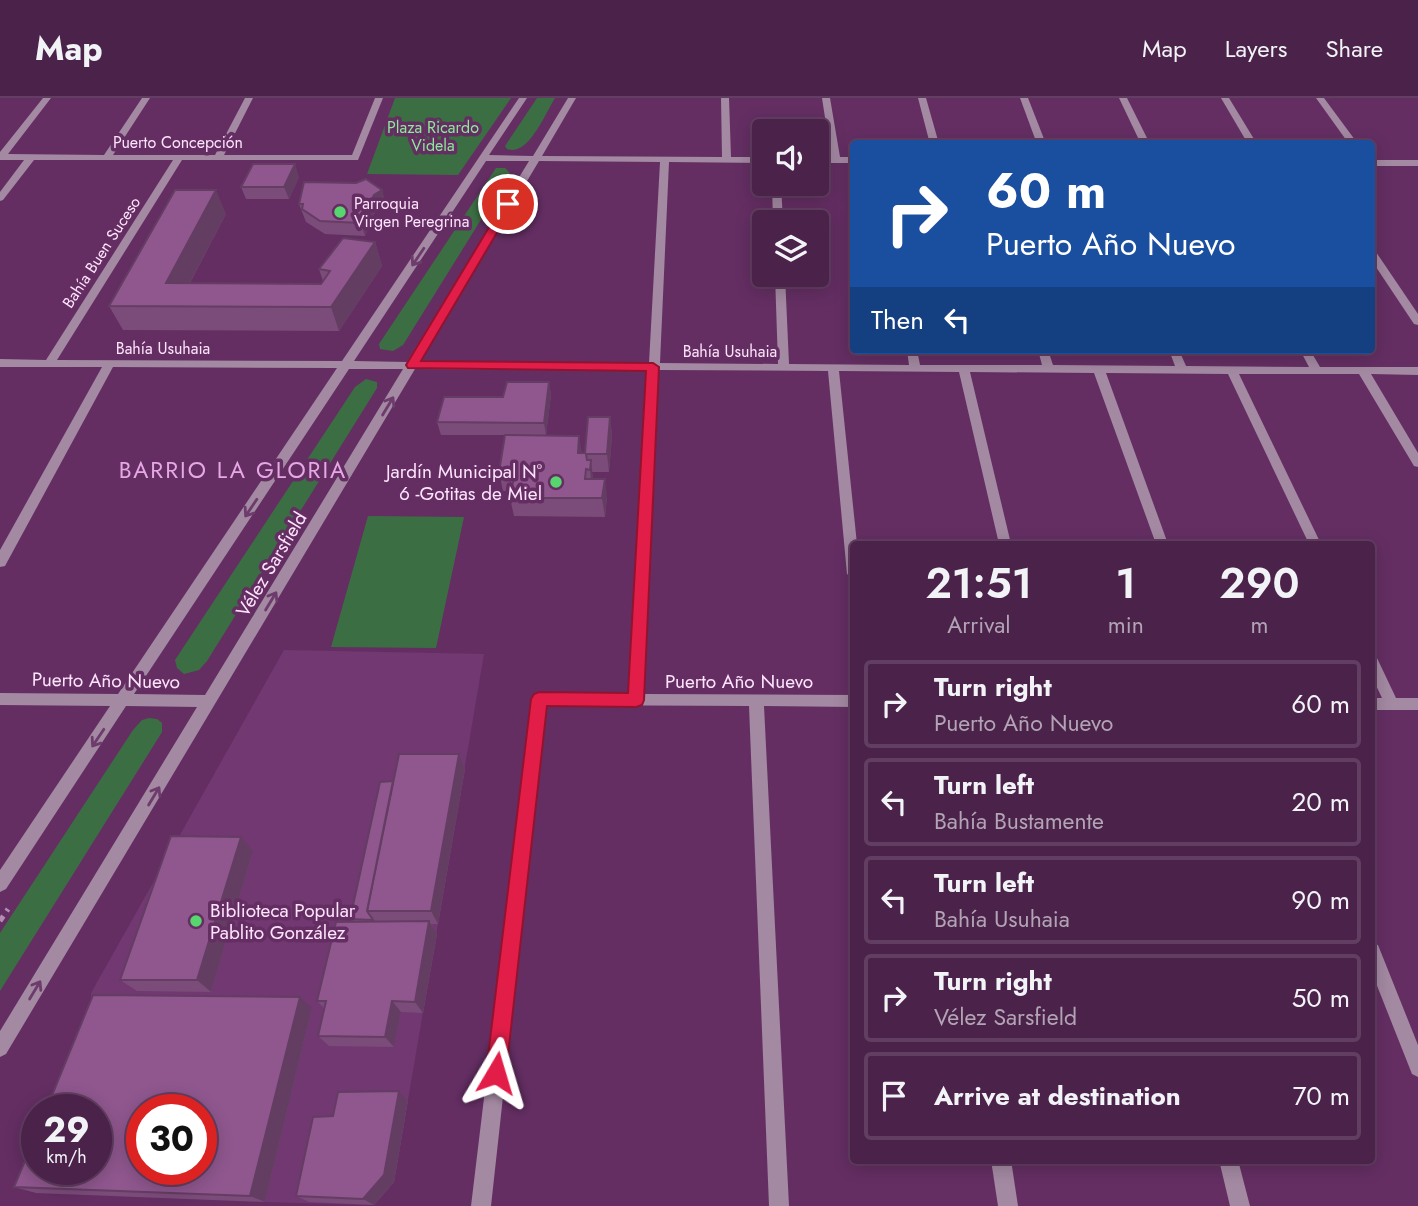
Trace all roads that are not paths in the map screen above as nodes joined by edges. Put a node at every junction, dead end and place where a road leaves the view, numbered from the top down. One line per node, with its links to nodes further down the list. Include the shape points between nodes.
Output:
1 (47, 98): 19 (street)
2 (146, 98): 21 (street)
3 (249, 98): 23 (street)
4 (379, 98): 23 (street, Puerto Concepción, via 355,158)
5 (523, 98): 24 (street)
6 (572, 98): 25 (street, Vélez Sarsfield)
7 (725, 98): 27 (street)
8 (826, 98): 30 (street)
9 (922, 98): 14 (street)
10 (1024, 98): 15 (street)
11 (1124, 98): 16 (street)
12 (1225, 98): 17 (street)
13 (1320, 98): 18 (street)
14 (934, 140)
15 (1040, 140)
16 (1144, 140)
17 (1251, 140)
18 (1351, 140)
19 (0, 157): 20 (street, Puerto Concepción)
20 (32, 157): 21 (street, Puerto Concepción); 34 (street)
21 (106, 158): 22 (street, Puerto Concepción)
22 (179, 158): 23 (street, Puerto Concepción); 43 (street, Bahía Buen Suceso)
23 (218, 158)
24 (484, 158): 25 (street); 45 (street, one-way to 45)
25 (536, 158): 26 (street); 46 (street, Vélez Sarsfield)
26 (665, 159): 27 (street); 47 (street)
27 (727, 159): 28 (street)
28 (752, 160)
29 (829, 160): 30 (street)
30 (836, 160): 31 (street)
31 (850, 160)
32 (1375, 163): 33 (street)
33 (1418, 163)
34 (0, 198)
35 (1375, 258): 37 (street)
36 (781, 287): 48 (street)
37 (1418, 322)
38 (913, 354): 50 (street)
39 (1045, 354): 52 (street)
40 (1176, 354): 54 (street)
41 (1308, 354): 56 (street)
42 (0, 363): 43 (street, Bahía Usuhaia)
43 (49, 363): 44 (street, Bahía Usuhaia)
44 (110, 363): 45 (street, Bahía Usuhaia); 64 (street)
45 (346, 365): 46 (street, Bahía Usuhaia); 67 (street, one-way to 67)
46 (412, 365): 47 (street, Bahía Usuhaia); 70 (street, Vélez Sarsfield, one-way to 46)
47 (653, 367): 48 (street, Bahía Usuhaia); 68 (street)
48 (784, 367): 49 (street, Bahía Usuhaia)
49 (833, 368): 50 (street, Bahía Usuhaia); 60 (street)
50 (915, 368): 51 (street, Bahía Usuhaia)
51 (964, 369): 52 (street, Bahía Usuhaia); 61 (street)
52 (1049, 369): 53 (street, Bahía Usuhaia)
53 (1099, 369): 54 (street, Bahía Usuhaia); 62 (street)
54 (1182, 370): 55 (street, Bahía Usuhaia)
55 (1232, 370): 56 (street, Bahía Usuhaia); 63 (street)
56 (1317, 371): 57 (street, Bahía Usuhaia)
57 (1363, 371): 58 (street, Bahía Usuhaia); 59 (street)
58 (1418, 371)
59 (1418, 463)
60 (851, 541)
61 (1004, 541)
62 (1161, 541)
63 (1314, 541)
64 (0, 562)
65 (1375, 668): 73 (street)
66 (0, 699): 67 (street, Puerto Año Nuevo)
67 (123, 700): 70 (street, Puerto Año Nuevo); 75 (street, one-way to 75)
68 (636, 700): 69 (street, Puerto Año Nuevo); 81 (street, Puerto Año Nuevo, via 539,699)
69 (756, 700): 71 (street, Puerto Año Nuevo); 82 (street)
70 (211, 701): 77 (street, Vélez Sarsfield, one-way to 70)
71 (850, 701)
72 (1375, 704): 73 (street)
73 (1392, 704): 74 (street)
74 (1418, 704)
75 (0, 884)
76 (1375, 959): 78 (street)
77 (0, 1048)
78 (1418, 1068)
79 (1002, 1164): 83 (street)
80 (1229, 1164): 84 (street)
81 (481, 1206)
82 (779, 1206)
83 (1008, 1206)
84 (1240, 1206)

